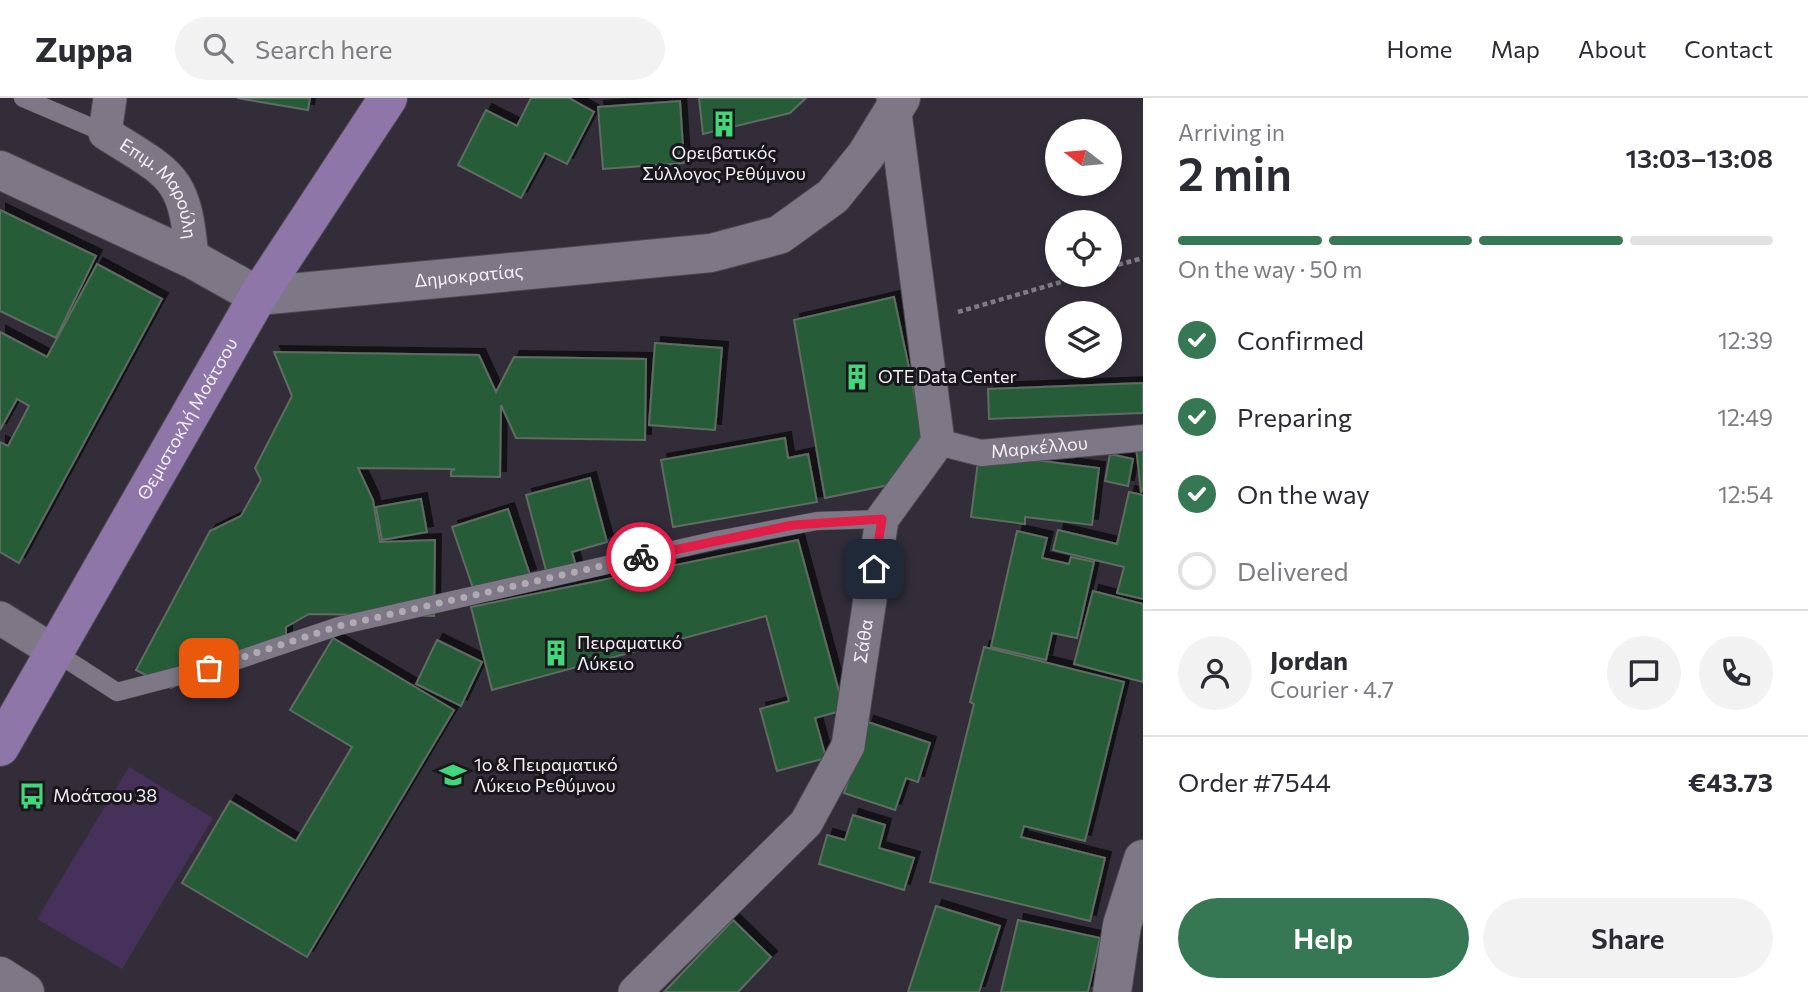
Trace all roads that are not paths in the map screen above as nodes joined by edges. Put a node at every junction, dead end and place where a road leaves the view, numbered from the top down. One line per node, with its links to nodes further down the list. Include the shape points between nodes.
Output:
1 (23, 98): 5 (lane)
2 (110, 98): 5 (street)
3 (388, 98): 8 (main road, Θεμιστοκλή Μοάτσου)
4 (896, 100): 8 (street, Δημοκρατίας, via 866,155 833,196 779,236 711,253); 10 (street)
5 (105, 133): 7 (street, Επιμ. Μαρούλη, via 158,166 179,188 188,214)
6 (0, 170): 7 (street)
7 (192, 259): 8 (street)
8 (258, 296): 13 (main road, Θεμιστοκλή Μοάτσου)
9 (1143, 438): 10 (street, Μαρκέλλου, via 981,453)
10 (938, 442): 11 (street, Σάθα)
11 (882, 519): 13 (lane, via 805,523 703,543 339,626 232,663 117,692); 19 (street, Σάθα, via 848,746 806,823)
12 (0, 618): 13 (street)
13 (55, 652): 14 (main road, Θεμιστοκλή Μοάτσου)
14 (0, 747)
15 (1143, 859): 16 (street)
16 (1132, 927): 20 (street)
17 (0, 976): 18 (street)
18 (25, 992)
19 (635, 992)
20 (1112, 992)

